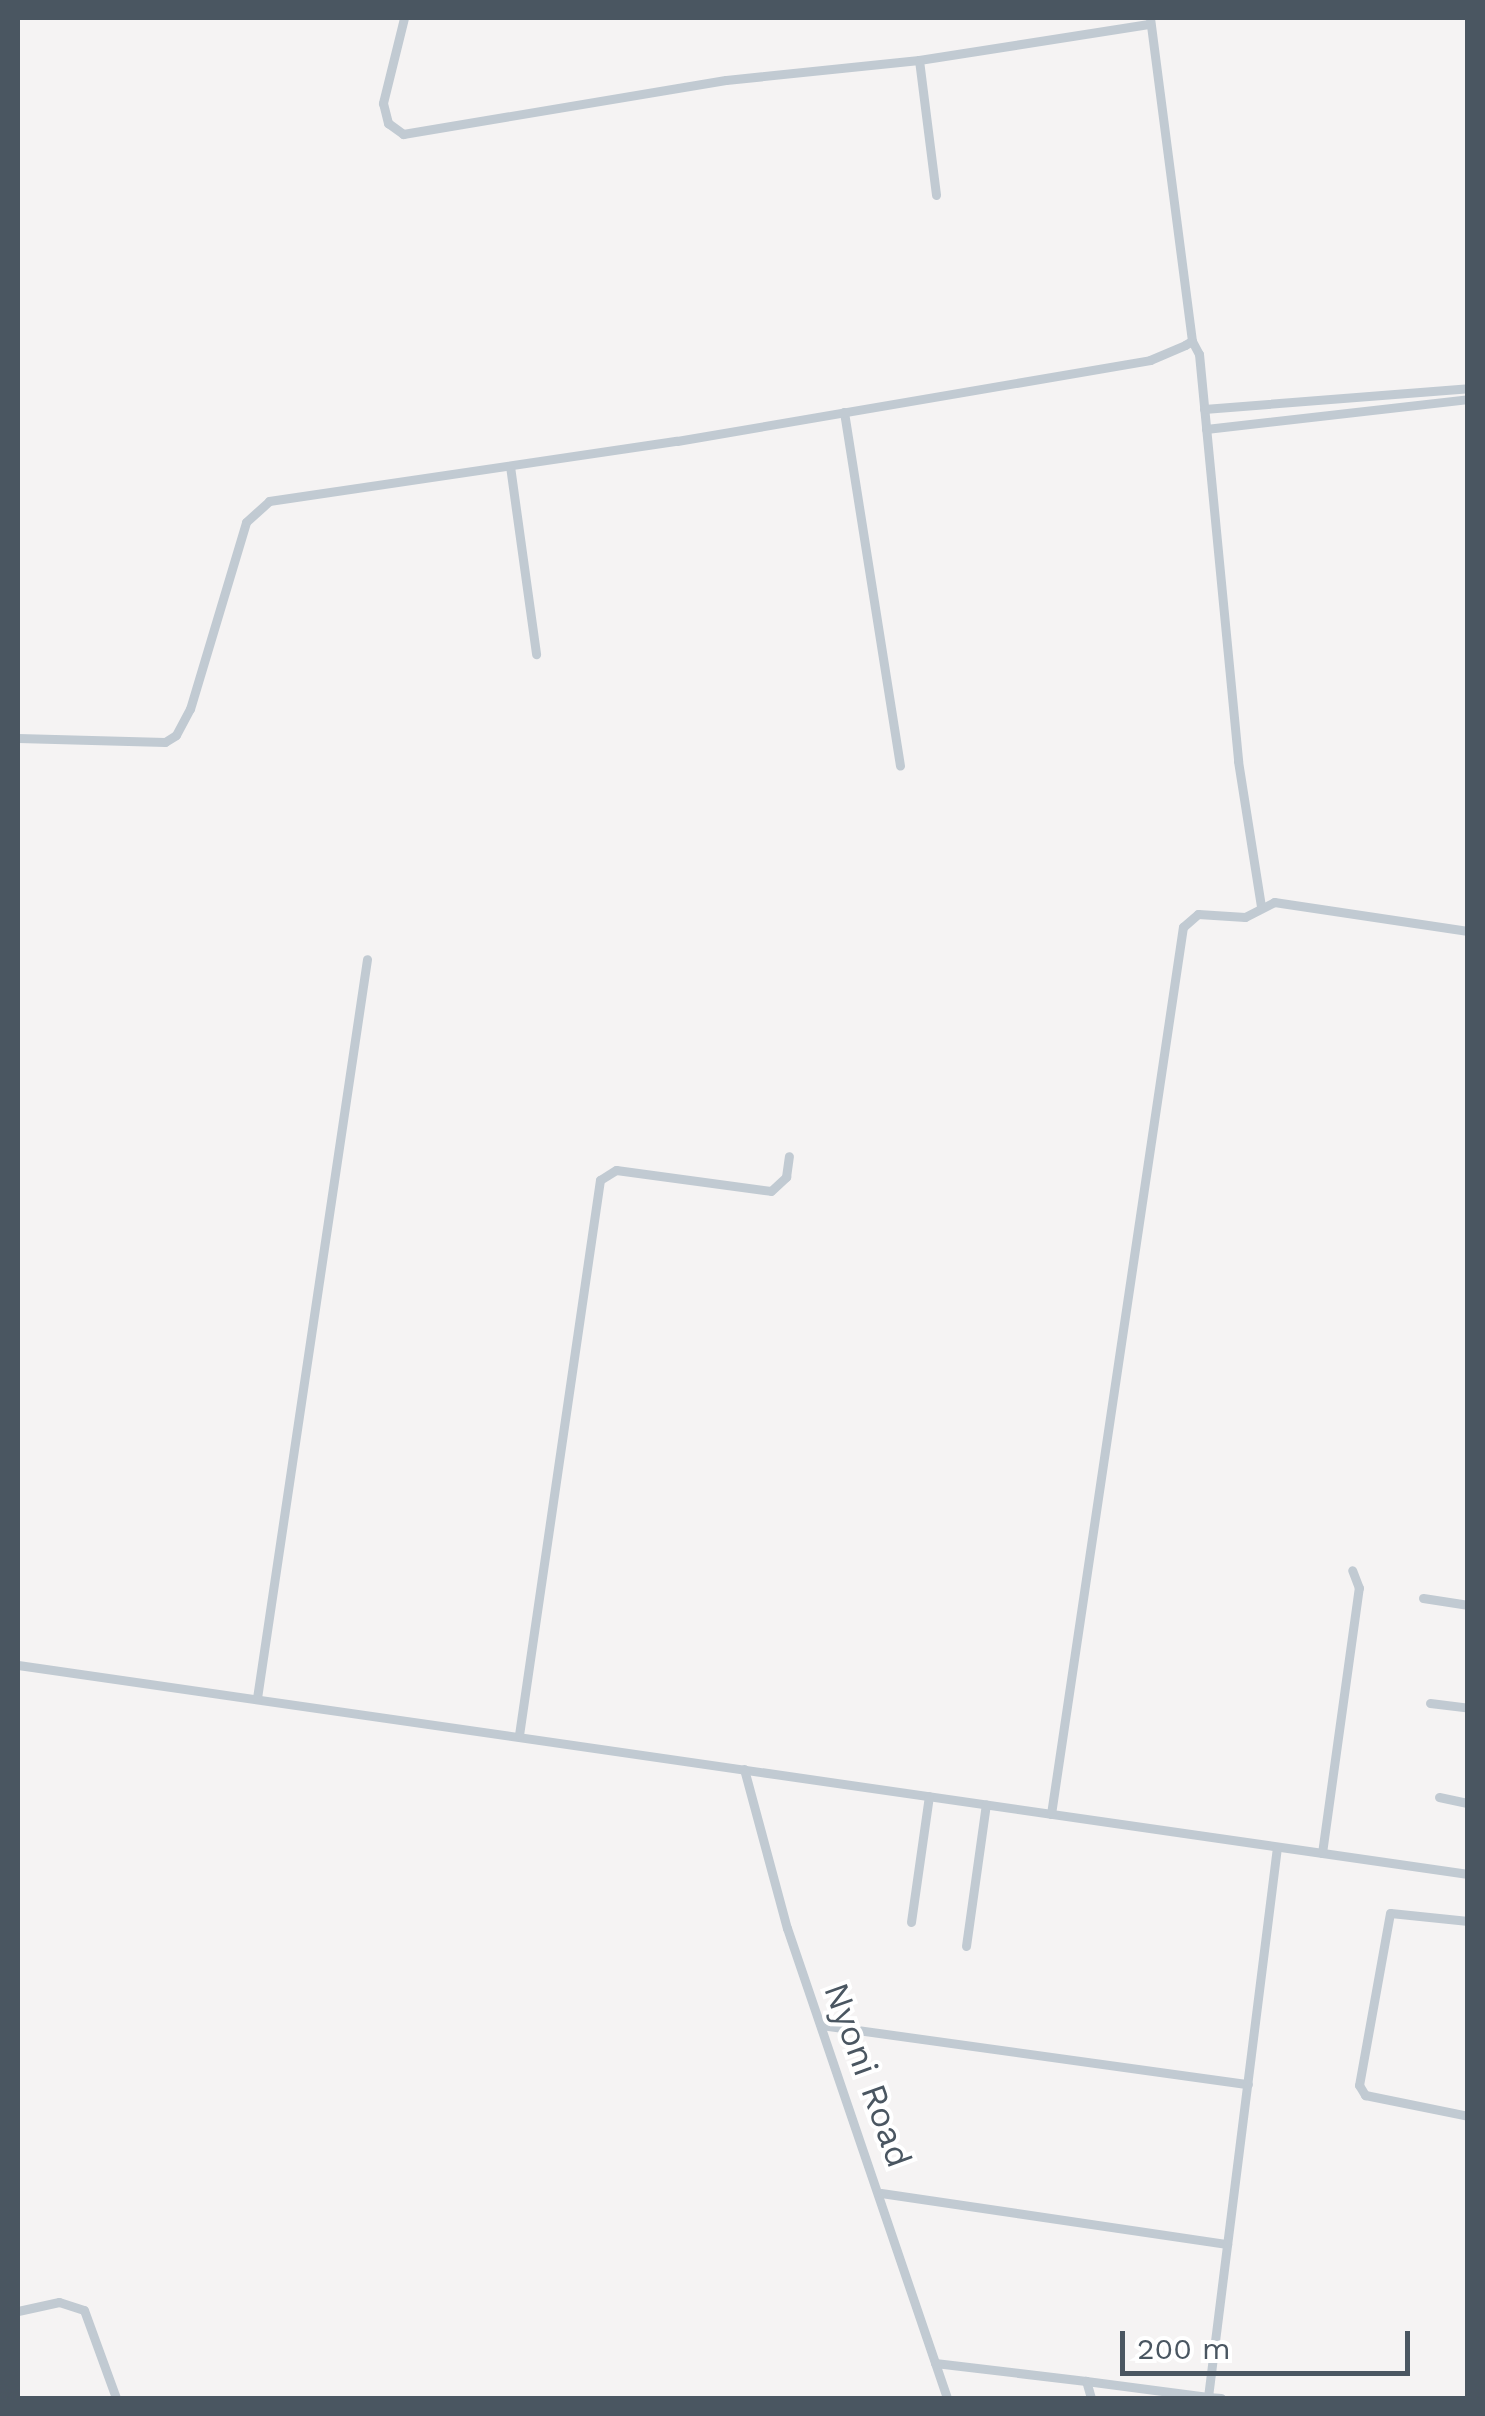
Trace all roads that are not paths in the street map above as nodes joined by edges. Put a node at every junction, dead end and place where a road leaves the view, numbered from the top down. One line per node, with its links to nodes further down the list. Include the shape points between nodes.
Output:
1 (404, 18): 3 (street, via 383,103 388,123 403,134 726,80)
2 (1150, 21): 3 (street); 5 (street)
3 (920, 60): 4 (street)
4 (936, 195)
5 (1192, 341): 8 (street); 9 (street, via 1150,360)
6 (1468, 388): 8 (street)
7 (1468, 399): 10 (street)
8 (1204, 409): 10 (street)
9 (844, 412): 11 (street); 14 (street)
10 (1206, 429): 15 (street, via 1230,691)
11 (510, 466): 12 (street); 13 (street, via 264,503 246,522 190,709 176,735 165,742)
12 (536, 654)
13 (18, 738)
14 (900, 766)
15 (1261, 907): 16 (street, via 1284,902); 32 (street, via 1244,917 1192,916 1181,933)
16 (1468, 931)
17 (368, 959): 23 (street)
18 (789, 1156): 26 (street, via 786,1177 770,1192 616,1170 600,1180)
19 (1352, 1570): 34 (street, via 1359,1588)
20 (1424, 1598): 21 (street)
21 (1468, 1605)
22 (18, 1665): 23 (street)
23 (257, 1698): 26 (street)
24 (1430, 1703): 25 (street)
25 (1468, 1708)
26 (519, 1736): 27 (street)
27 (744, 1769): 28 (street); 39 (street, Nyoni Road)
28 (929, 1796): 31 (street); 37 (street)
29 (1439, 1797): 30 (street)
30 (1468, 1803)
31 (986, 1804): 32 (street); 38 (street)
32 (1051, 1814): 33 (street)
33 (1276, 1847): 34 (street); 40 (street)
34 (1322, 1854): 35 (street)
35 (1468, 1874)
36 (1468, 1921): 41 (street, via 1390,1914 1360,2086 1366,2095)
37 (911, 1922)
38 (966, 1946)
39 (821, 2025): 40 (street); 42 (street, Nyoni Road)
40 (1248, 2084): 43 (street)
41 (1468, 2116)
42 (881, 2193): 43 (street); 45 (street, Nyoni Road)
43 (1227, 2244): 47 (street)
44 (18, 2311): 48 (street, via 69,2302 84,2310)
45 (935, 2363): 46 (street); 49 (street, Nyoni Road)
46 (1086, 2381): 47 (street); 50 (street)
47 (1208, 2397): 51 (street)
48 (116, 2398)
49 (947, 2398)
50 (1091, 2398)
51 (1221, 2398)

